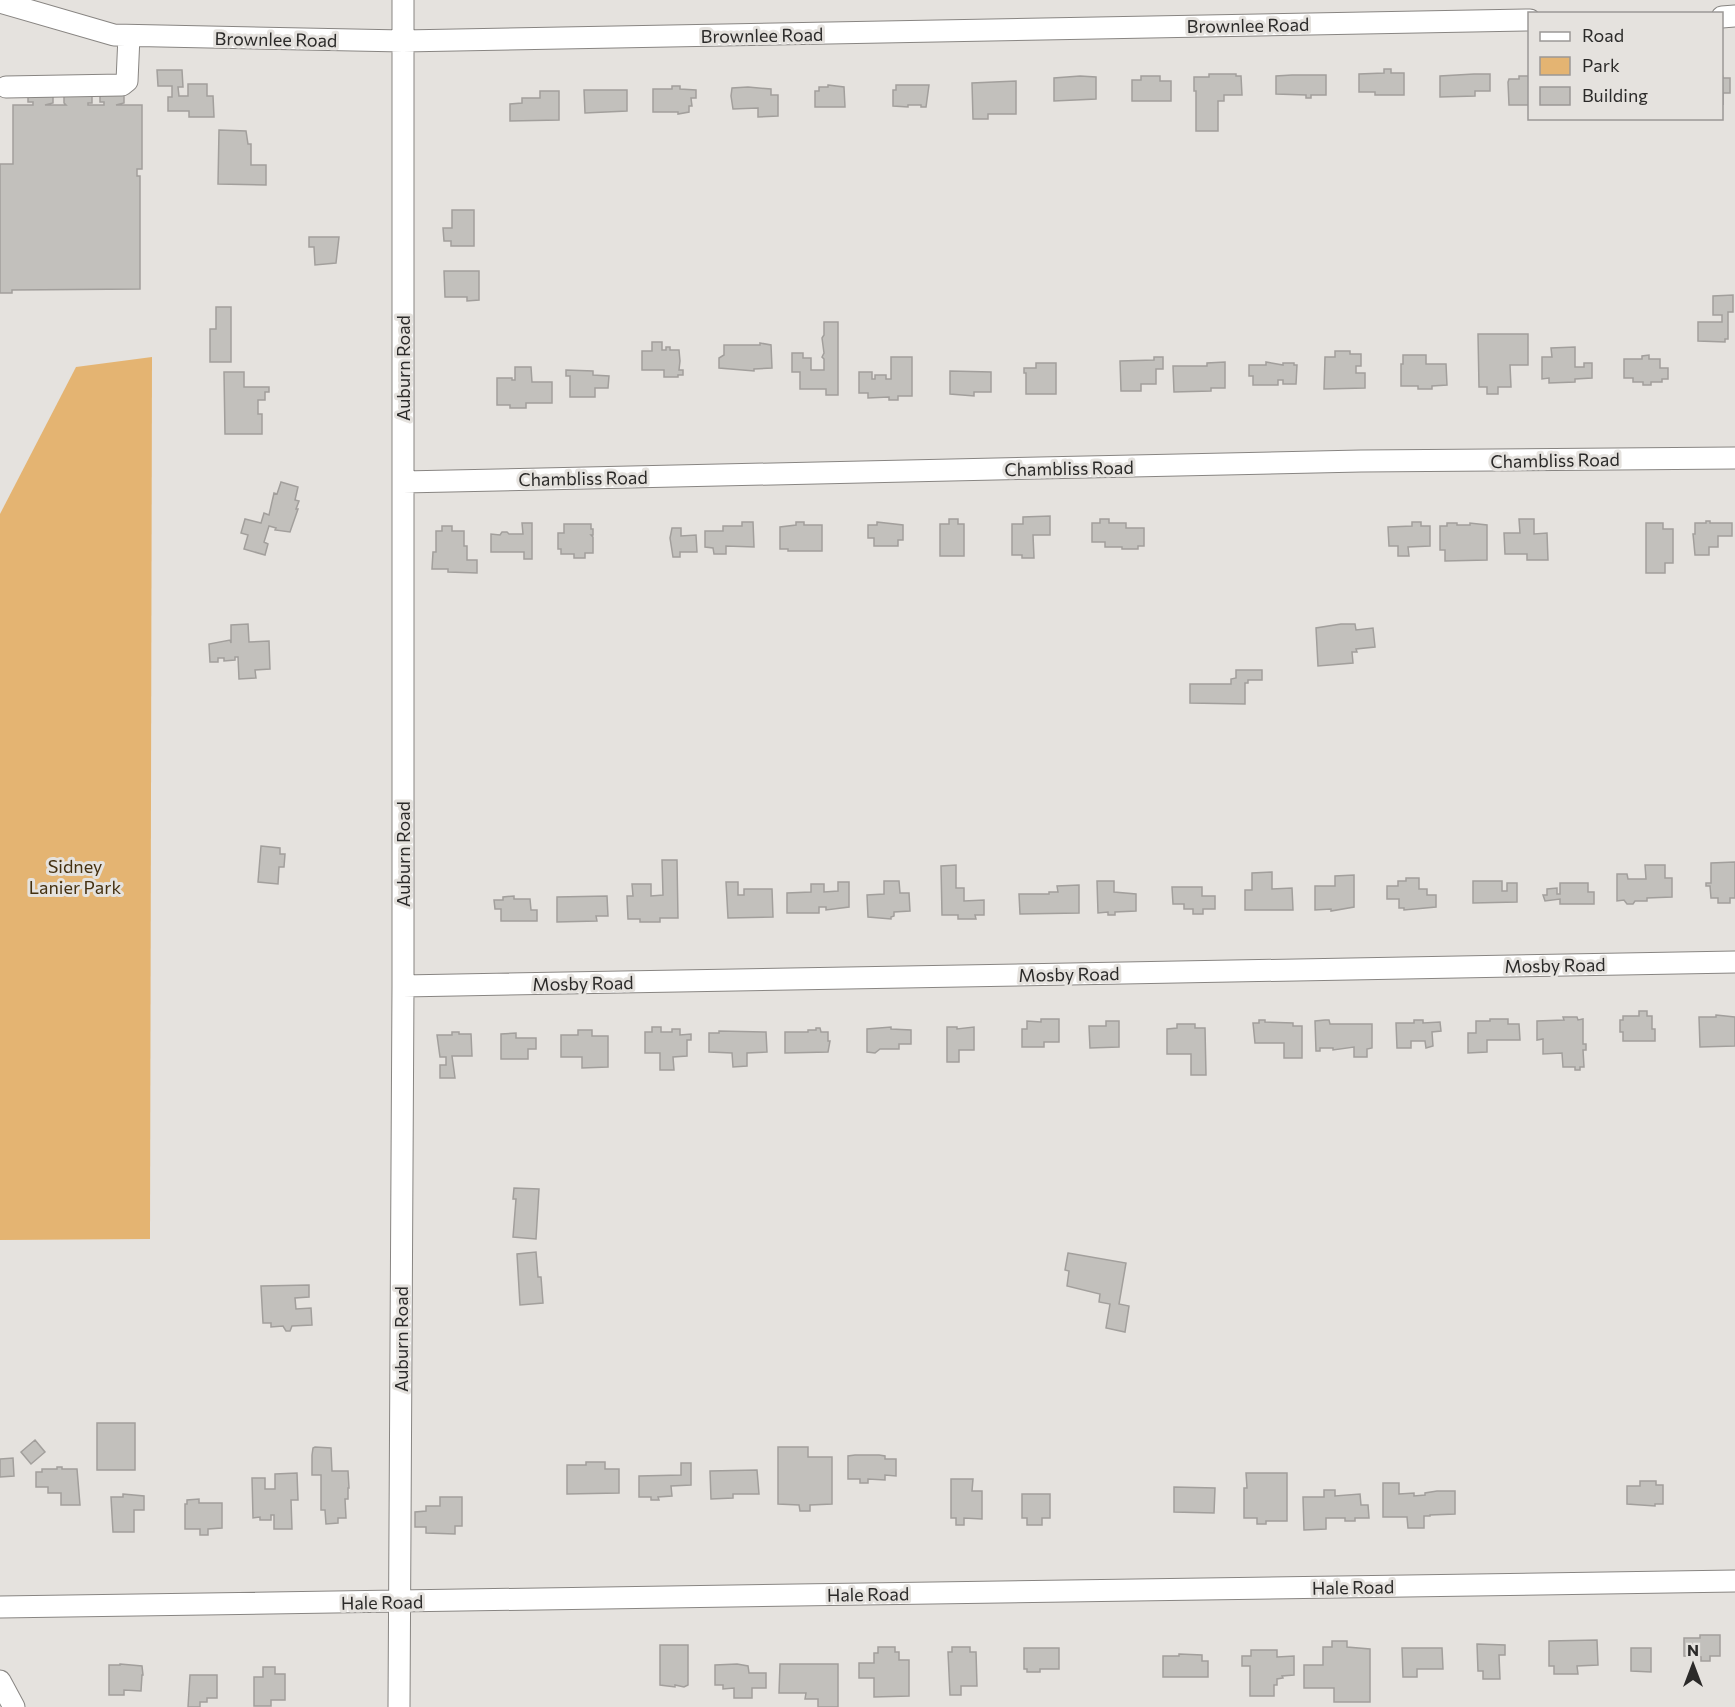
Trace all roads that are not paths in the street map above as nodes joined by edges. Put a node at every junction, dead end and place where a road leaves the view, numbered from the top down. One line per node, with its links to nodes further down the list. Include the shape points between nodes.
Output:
1 (404, 0): 5 (street, Auburn Road)
2 (0, 2): 4 (street, Brownlee Road)
3 (1528, 20): 5 (street, Brownlee Road)
4 (129, 36): 5 (street, Brownlee Road); 6 (street, via 127,81 122,85)
5 (403, 41): 8 (street, Auburn Road)
6 (6, 87)
7 (1735, 458): 8 (street, Chambliss Road)
8 (403, 482): 10 (street, Auburn Road)
9 (1735, 962): 10 (street, Mosby Road)
10 (403, 986): 12 (street, Auburn Road)
11 (1735, 1581): 12 (street, Hale Road)
12 (399, 1602): 13 (street, Hale Road); 16 (street, Auburn Road)
13 (0, 1607)
14 (0, 1681): 15 (street)
15 (14, 1707)
16 (399, 1707)

